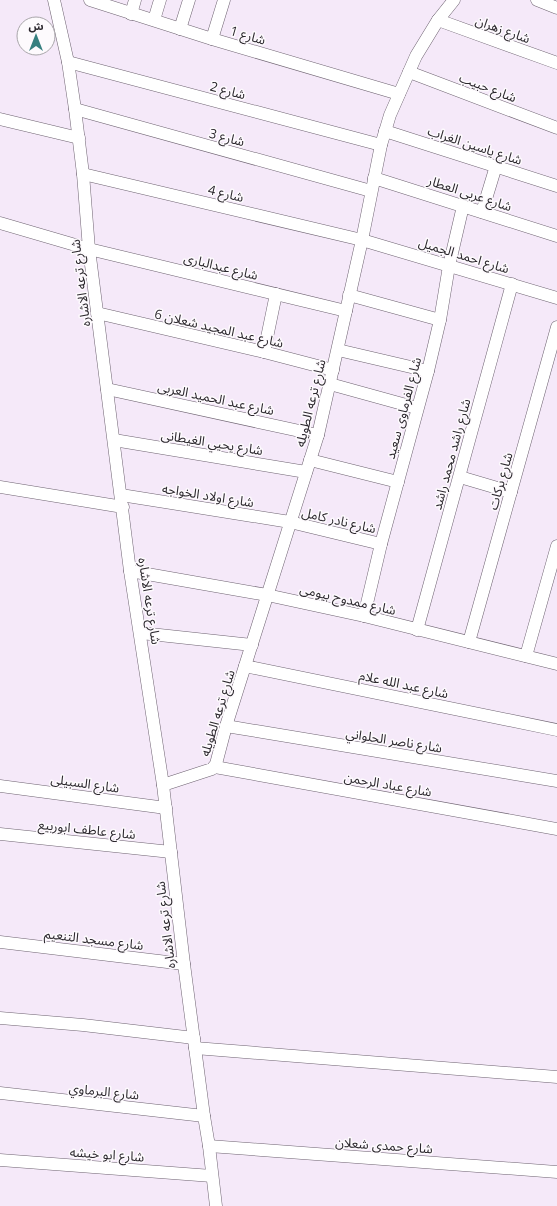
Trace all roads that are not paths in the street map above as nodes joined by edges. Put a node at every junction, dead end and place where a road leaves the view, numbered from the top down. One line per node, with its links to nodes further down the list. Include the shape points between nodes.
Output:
1 (54, 0): 16 (street, شارع ترعه الاشاره)
2 (90, 0): 9 (street, شارع 1)
3 (135, 0): 11 (street)
4 (160, 0): 12 (street)
5 (189, 0): 14 (street)
6 (224, 0): 15 (street)
7 (454, 0): 13 (street, شارع ترعه الطويله)
8 (537, 0): 10 (street)
9 (104, 2): 11 (street, شارع 1)
10 (557, 8)
11 (131, 14): 12 (street, شارع 1)
12 (154, 20): 14 (street, شارع 1)
13 (438, 20): 17 (street, شارع زهران); 18 (street, شارع ترعه الطويله)
14 (180, 29): 15 (street, شارع 1)
15 (212, 39): 19 (street, شارع 1)
16 (68, 62): 20 (street, شارع ترعه الاشاره); 25 (street, شارع 2)
17 (557, 63)
18 (409, 72): 19 (street, شارع ترعه الطويله); 22 (street, شارع حبيب)
19 (399, 94): 23 (street, شارع ترعه الطويله)
20 (75, 109): 24 (street, شارع ترعه الاشاره); 30 (street, شارع 3)
21 (0, 119): 24 (street)
22 (557, 128)
23 (385, 131): 25 (street, شارع ترعه الطويله); 26 (street, شارع ياسين الغراب)
24 (79, 138): 27 (street, شارع ترعه الاشاره)
25 (381, 145): 28 (street, شارع ترعه الطويله)
26 (496, 166): 29 (street, شارع ياسين الغراب); 32 (street)
27 (83, 174): 35 (street, شارع 4); 36 (street, شارع ترعه الاشاره)
28 (374, 178): 30 (street, شارع ترعه الطويله); 31 (street, شارع عربى العطار)
29 (557, 186)
30 (371, 191): 35 (street, شارع ترعه الطويله)
31 (464, 206): 32 (street, شارع عربى العطار); 37 (street, شارع الفرماوى سعيد)
32 (482, 212): 34 (street, شارع عربى العطار)
33 (0, 223): 36 (street, شارع عبدالبارى)
34 (557, 236)
35 (362, 240): 37 (street, شارع احمد الجميل); 40 (street, شارع ترعه الطويله)
36 (89, 249): 39 (street, شارع عبدالبارى); 43 (street, شارع ترعه الاشاره)
37 (449, 266): 38 (street, شارع احمد الجميل); 44 (street, شارع الفرماوى سعيد)
38 (512, 284): 41 (street, شارع احمد الجميل); 57 (street, شارع راشد محمد راشد)
39 (276, 294): 42 (street, شارع عبدالبارى); 47 (street)
40 (349, 295): 42 (street, شارع ترعه الطويله); 44 (street)
41 (557, 298)
42 (346, 311): 46 (street, شارع ترعه الطويله)
43 (97, 313): 47 (street, شارع عبد المجيد شعلان 6); 51 (street, شارع ترعه الاشاره)
44 (440, 320): 49 (street, شارع الفرماوى سعيد)
45 (557, 327): 60 (street, شارع بركات)
46 (338, 350): 48 (street, شارع ترعه الطويله); 49 (street)
47 (264, 352): 48 (street, شارع عبد المجيد شعلان 6)
48 (333, 370): 50 (street, شارع ترعه الطويله)
49 (428, 371): 52 (street, شارع الفرماوى سعيد)
50 (330, 384): 52 (street); 53 (street, شارع ترعه الطويله)
51 (107, 389): 53 (street, شارع عبد الحميد العربى); 54 (street, شارع ترعه الاشاره)
52 (417, 408): 58 (street, شارع الفرماوى سعيد)
53 (318, 435): 55 (street, شارع ترعه الطويله)
54 (114, 440): 56 (street, شارع يحيي الغيطانى); 61 (street, شارع ترعه الاشاره)
55 (310, 460): 56 (street, شارع ترعه الطويله); 58 (street)
56 (306, 472): 62 (street, شارع ترعه الطويله)
57 (460, 477): 60 (street); 68 (street, شارع راشد محمد راشد)
58 (398, 482): 63 (street, شارع الفرماوى سعيد)
59 (0, 487): 61 (street, شارع اولاد الخواجه)
60 (511, 492): 70 (street, شارع بركات)
61 (122, 501): 62 (street, شارع اولاد الخواجه); 65 (street, شارع ترعه الاشاره)
62 (290, 522): 63 (street, شارع نادر كامل); 66 (street, شارع ترعه الطويله)
63 (381, 544): 67 (street, شارع الفرماوى سعيد)
64 (557, 546): 72 (street)
65 (130, 570): 66 (street, شارع ممدوح بيومى); 69 (street, شارع ترعه الاشاره)
66 (267, 595): 67 (street, شارع ممدوح بيومى); 71 (street, شارع ترعه الطويله)
67 (364, 616): 68 (street, شارع ممدوح بيومى)
68 (417, 630): 70 (street, شارع ممدوح بيومى)
69 (141, 633): 71 (street); 79 (street, شارع ترعه الاشاره)
70 (469, 642): 72 (street, شارع ممدوح بيومى)
71 (252, 645): 74 (street, شارع ترعه الطويله)
72 (526, 656): 73 (street, شارع ممدوح بيومى)
73 (557, 664)
74 (245, 666): 75 (street, شارع ترعه الطويله); 76 (street, شارع عبد الله علام)
75 (226, 726): 77 (street, شارع ترعه الطويله); 78 (street, شارع ناصر الحلواني)
76 (557, 730)
77 (215, 766): 79 (street, شارع ترعه الطويله); 82 (street, شارع عباد الرحمن)
78 (557, 781)
79 (163, 785): 81 (street, شارع ترعه الاشاره)
80 (0, 786): 81 (street, شارع السبيلى)
81 (166, 808): 84 (street, شارع ترعه الاشاره)
82 (557, 829)
83 (0, 834): 84 (street, شارع عاطف ابوربيع)
84 (171, 852): 86 (street, شارع ترعه الاشاره)
85 (0, 942): 86 (street, شارع مسجد التنعيم)
86 (184, 964): 88 (street, شارع ترعه الاشاره)
87 (0, 1018): 88 (street, via 83,1025)
88 (194, 1043): 89 (street); 91 (street, شارع ترعه الاشاره)
89 (557, 1076)
90 (0, 1094): 91 (street, شارع البرماوي)
91 (204, 1116): 92 (street, شارع ترعه الاشاره)
92 (209, 1146): 94 (street, شارع حمدى شعلان); 95 (street, شارع ترعه الاشاره)
93 (0, 1160): 95 (street, شارع ابو خيشه)
94 (557, 1172)
95 (212, 1176): 96 (street, شارع ترعه الاشاره)
96 (216, 1206)

